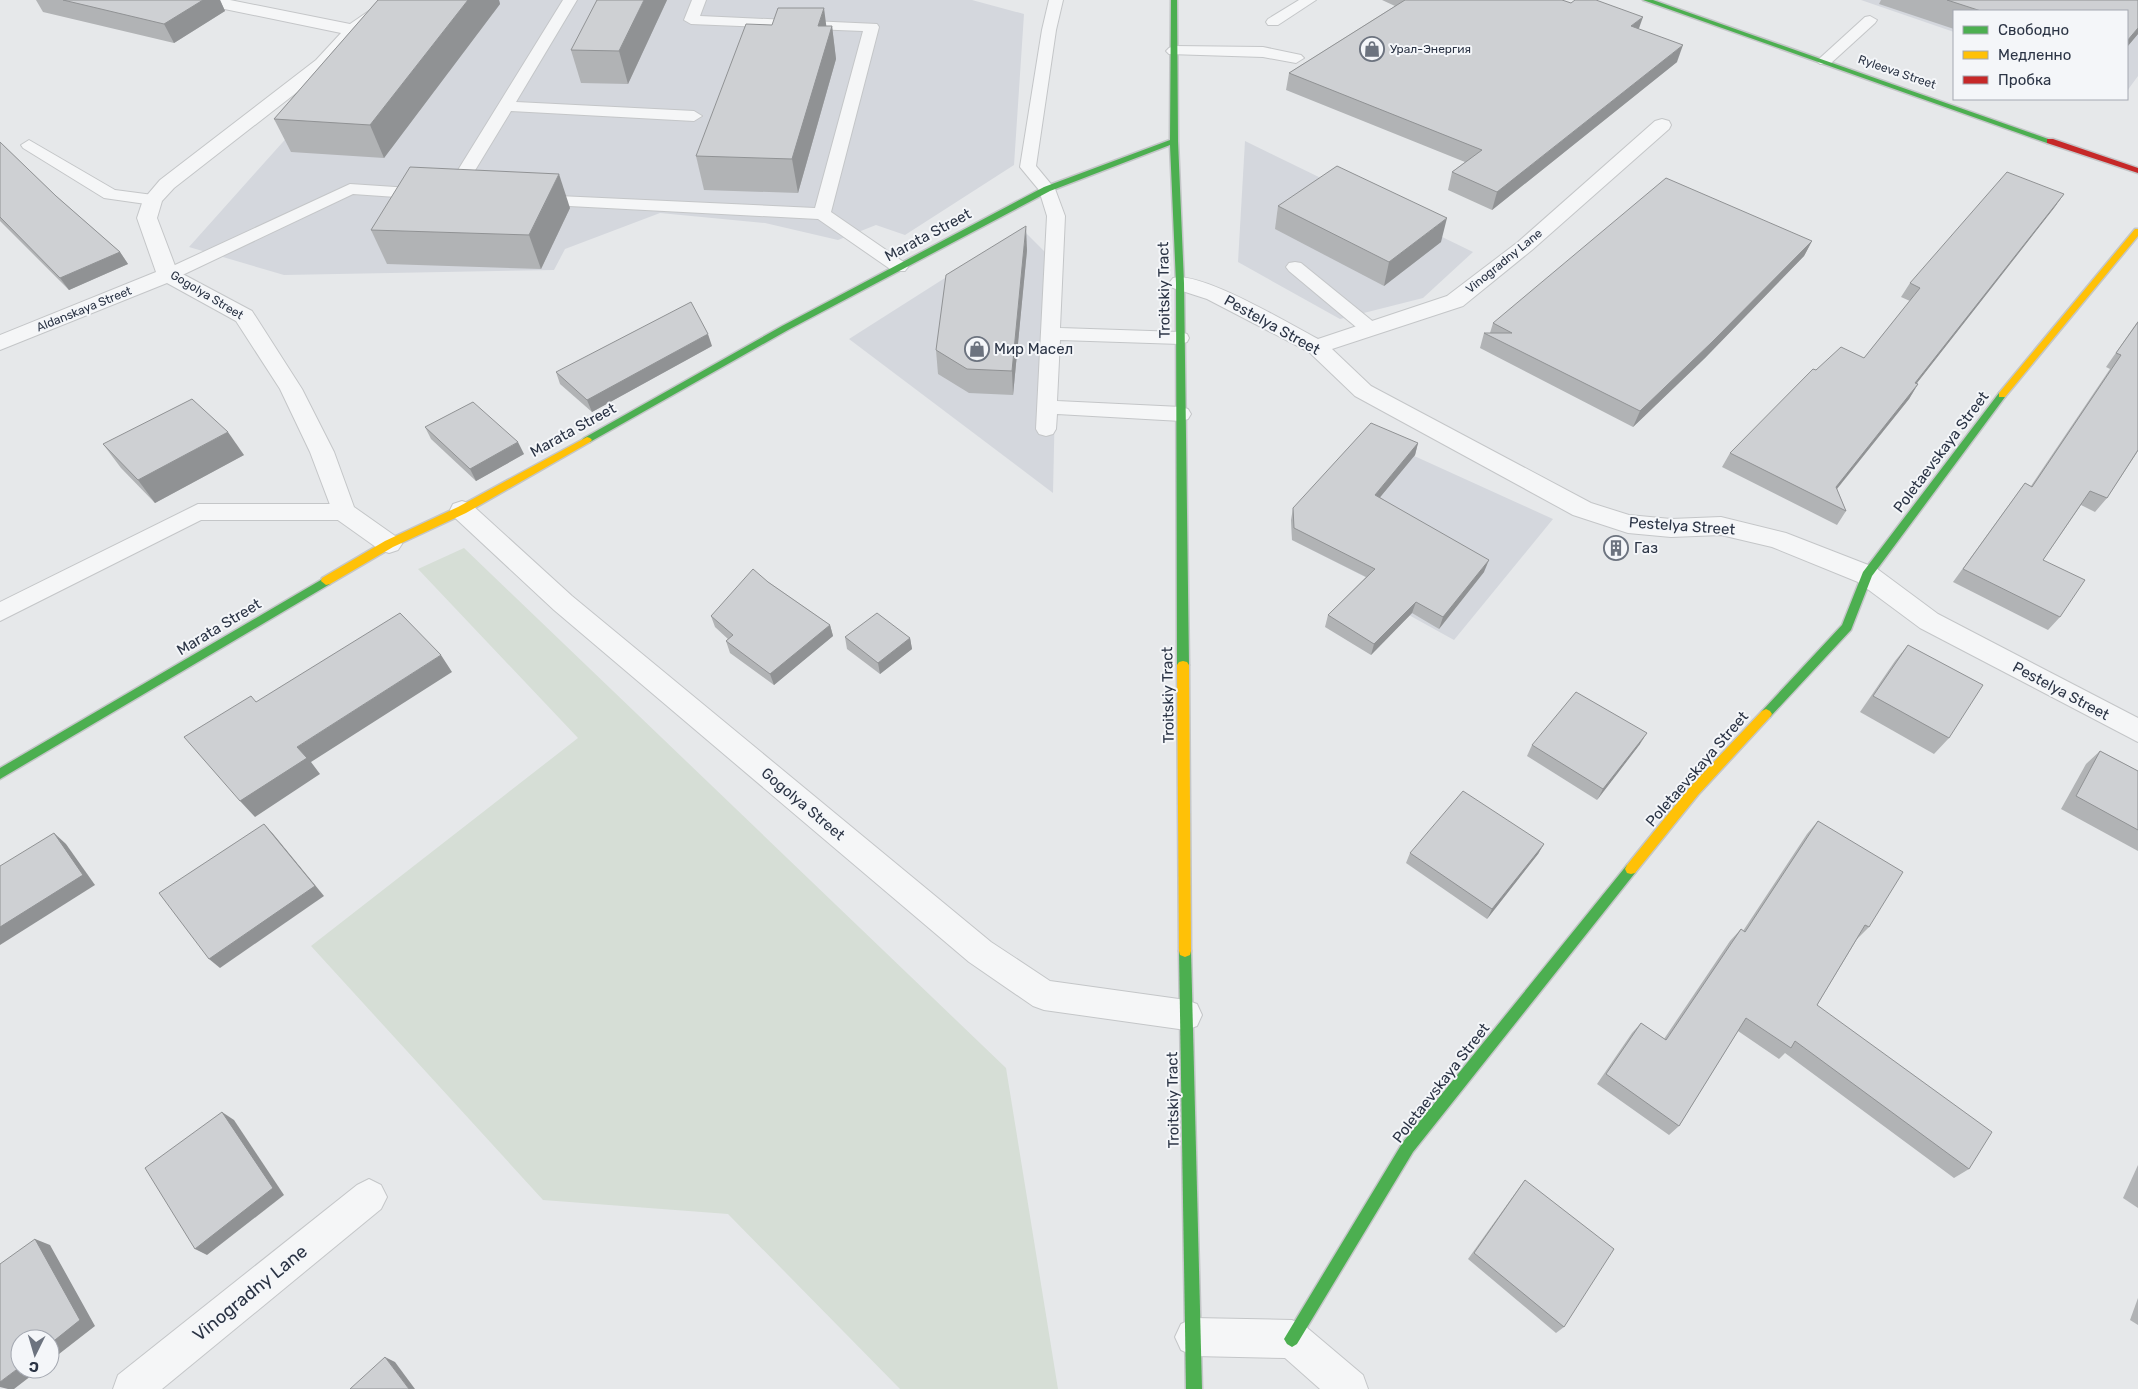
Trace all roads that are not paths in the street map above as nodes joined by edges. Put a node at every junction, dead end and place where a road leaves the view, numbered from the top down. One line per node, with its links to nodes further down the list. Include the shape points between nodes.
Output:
1 (205, 0): 11 (street)
2 (396, 0): 11 (street)
3 (570, 0): 15 (lane)
4 (698, 0): 26 (lane, via 691,20 872,27)
5 (1056, 0): 21 (lane, via 1028,167)
6 (1174, 0): 12 (street, Troitskiy Tract)
7 (1309, 0): 10 (lane)
8 (1646, 0): 14 (street, Ryleeva Street)
9 (1870, 20): 14 (lane)
10 (1273, 22)
11 (352, 30): 25 (street, via 322,64 167,184)
12 (1174, 51): 13 (lane, via 1262,52); 18 (street, Troitskiy Tract)
13 (1296, 58)
14 (1825, 61): 20 (street, Ryleeva Street)
15 (505, 106): 16 (lane); 22 (lane)
16 (694, 116)
17 (1662, 125): 32 (street, Vinogradny Lane, via 1525,246 1455,301)
18 (1174, 141): 21 (street, Marata Street); 31 (street, Troitskiy Tract)
19 (29, 145): 25 (lane, via 110,194)
20 (2138, 171)
21 (1047, 188): 28 (street, Marata Street); 33 (lane, via 1056,216)
22 (450, 196): 23 (lane); 30 (lane, via 350,189)
23 (469, 197)
24 (518, 199): 26 (lane)
25 (153, 200): 30 (street, Gogolya Street, via 147,218)
26 (822, 214): 28 (lane)
27 (2138, 231): 43 (street, Poletaevskaya Street, via 2008,387)
28 (899, 267): 40 (street, Marata Street)
29 (1294, 267): 32 (lane)
30 (168, 275): 35 (street, Aldanskaya Street); 41 (street, Gogolya Street, via 244,316 291,389 322,452)
31 (1180, 284): 34 (street, Troitskiy Tract); 36 (street, Pestelya Street, via 1215,294)
32 (1369, 328): 36 (street, Vinogradny Lane)
33 (1050, 334): 34 (lane); 37 (lane)
34 (1180, 338): 38 (street, Troitskiy Tract)
35 (0, 343)
36 (1317, 347): 43 (street, Pestelya Street, via 1363,391 1582,509 1628,524 1672,528 1721,526 1777,539)
37 (1047, 407): 38 (lane); 39 (lane)
38 (1181, 414): 47 (street, Troitskiy Tract)
39 (1046, 429)
40 (462, 510): 42 (street, Marata Street); 47 (street, Gogolya Street, via 563,603 980,952 1044,995)
41 (344, 512): 42 (street); 44 (lane, via 198,512)
42 (389, 544): 46 (street, Marata Street)
43 (1867, 575): 45 (street, Pestelya Street, via 1929,620); 50 (street, Poletaevskaya Street, via 1848,627 1694,791 1408,1147)
44 (0, 612)
45 (2138, 731)
46 (0, 774)
47 (1186, 1015): 49 (street, Troitskiy Tract)
48 (369, 1197): 51 (street, Vinogradny Lane)
49 (1194, 1336): 50 (street); 52 (street, Troitskiy Tract)
50 (1292, 1340): 53 (street)
51 (132, 1389)
52 (1194, 1389)
53 (1350, 1389)

